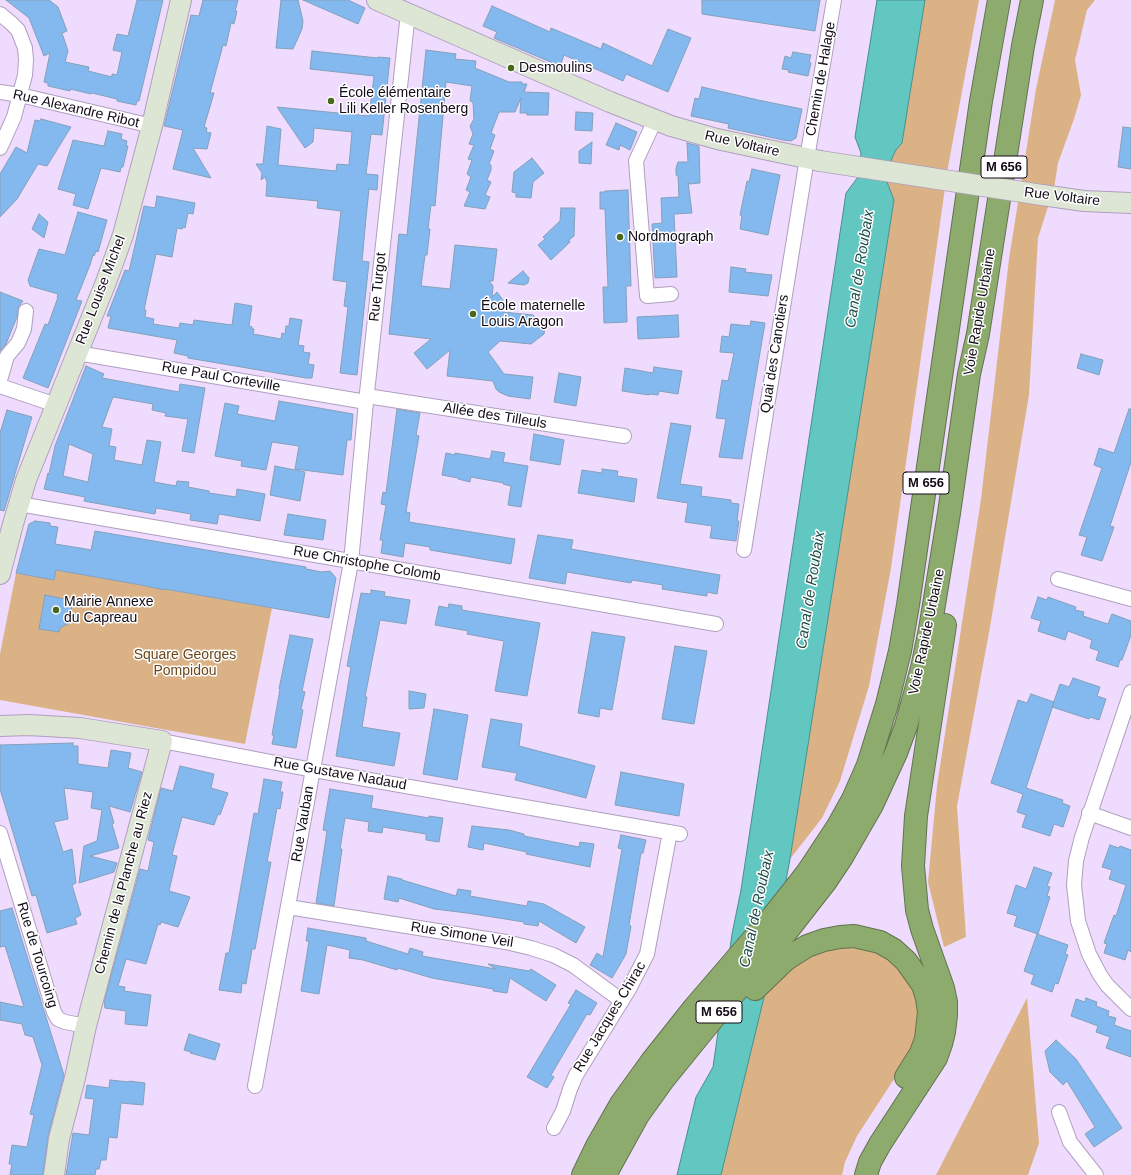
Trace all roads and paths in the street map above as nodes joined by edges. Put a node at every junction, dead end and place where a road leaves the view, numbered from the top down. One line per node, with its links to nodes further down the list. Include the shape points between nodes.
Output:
1 (181, 0): 11 (street, Rue Louise Michel)
2 (377, 0): 6 (street, Rue Voltaire)
3 (834, 0): 13 (street, Chemin de Halage)
4 (999, 0): 43 (highway, Voie Rapide Urbaine / M 656, via 981,101 900,651 868,765 838,826 789,897 691,999)
5 (1032, 0): 17 (highway, Voie Rapide Urbaine / M 656)
6 (408, 13): 10 (street, Rue Voltaire); 21 (street, Rue Turgot)
7 (0, 14): 9 (street, via 18,30 25,48 25,75)
8 (0, 92): 9 (street, Rue Alexandre Ribot)
9 (20, 95): 11 (street, Rue Alexandre Ribot); 12 (street, via 14,117)
10 (655, 120): 13 (street, Rue Voltaire, via 717,139); 15 (street, via 636,161 647,296)
11 (152, 126): 18 (street, Rue Louise Michel, via 117,252)
12 (0, 148)
13 (813, 160): 14 (street, Rue Voltaire, bridge, via 1084,201); 25 (street, Quai des Canotiers)
14 (1131, 204)
15 (671, 294)
16 (26, 311): 19 (street, via 24,329 18,343 7,356)
17 (978, 334): 50 (highway, Voie Rapide Urbaine / M 656, via 969,374 949,513 922,668 908,719 885,778 858,831 826,881 672,1068 638,1115); 53 (highway, via 977,404 916,816 913,866 917,910 943,988 946,1009 944,1032 936,1058 880,1144)
18 (77, 353): 21 (street, Rue Paul Corteville); 22 (street, Rue Louise Michel)
19 (0, 380)
20 (0, 386): 22 (street)
21 (366, 399): 23 (street, Allée des Tilleuls); 26 (street, Rue Turgot)
22 (56, 405): 24 (street, Rue Louise Michel)
23 (624, 436)
24 (18, 504): 26 (street, Rue Christophe Colomb); 27 (street, Rue Louise Michel)
25 (744, 550)
26 (351, 562): 30 (street, Rue Christophe Colomb); 34 (street, Rue Vauban)
27 (0, 574)
28 (1058, 579): 29 (street)
29 (1131, 599)
30 (716, 624)
31 (1131, 692): 35 (street)
32 (0, 726): 33 (street, Rue Gustave Nadaud, via 80,728)
33 (162, 741): 34 (street, Rue Gustave Nadaud); 42 (street, Chemin de la Planche au Riez)
34 (313, 770): 38 (street, Rue Gustave Nadaud); 39 (street, Rue Vauban)
35 (1089, 814): 36 (street); 41 (street, via 1078,850 1075,873 1078,921 1089,954 1100,975)
36 (1131, 828)
37 (0, 833): 42 (street, Rue de Tourcoing, via 54,1012 65,1022)
38 (675, 833): 40 (street, Rue Jacques Chirac, via 647,954)
39 (288, 907): 40 (street, Rue Simone Veil, via 531,948 573,965); 44 (street, Rue Vauban)
40 (622, 1001): 46 (street, Rue Jacques Chirac, via 576,1075)
41 (1131, 1008)
42 (86, 1026): 47 (street, via 59,1139)
43 (650, 1053): 48 (highway, via 629,1071); 49 (highway)
44 (255, 1086)
45 (1059, 1112): 54 (street, via 1070,1142)
46 (554, 1128)
47 (54, 1175)
48 (568, 1175)
49 (583, 1175)
50 (605, 1175)
51 (609, 1175): 52 (highway, via 631,1139 663,1096 748,996 785,960 798,952 824,940 854,936 880,942 906,961 923,985 930,1012 921,1053 869,1132)
52 (851, 1175)
53 (866, 1175)
54 (1096, 1175)

